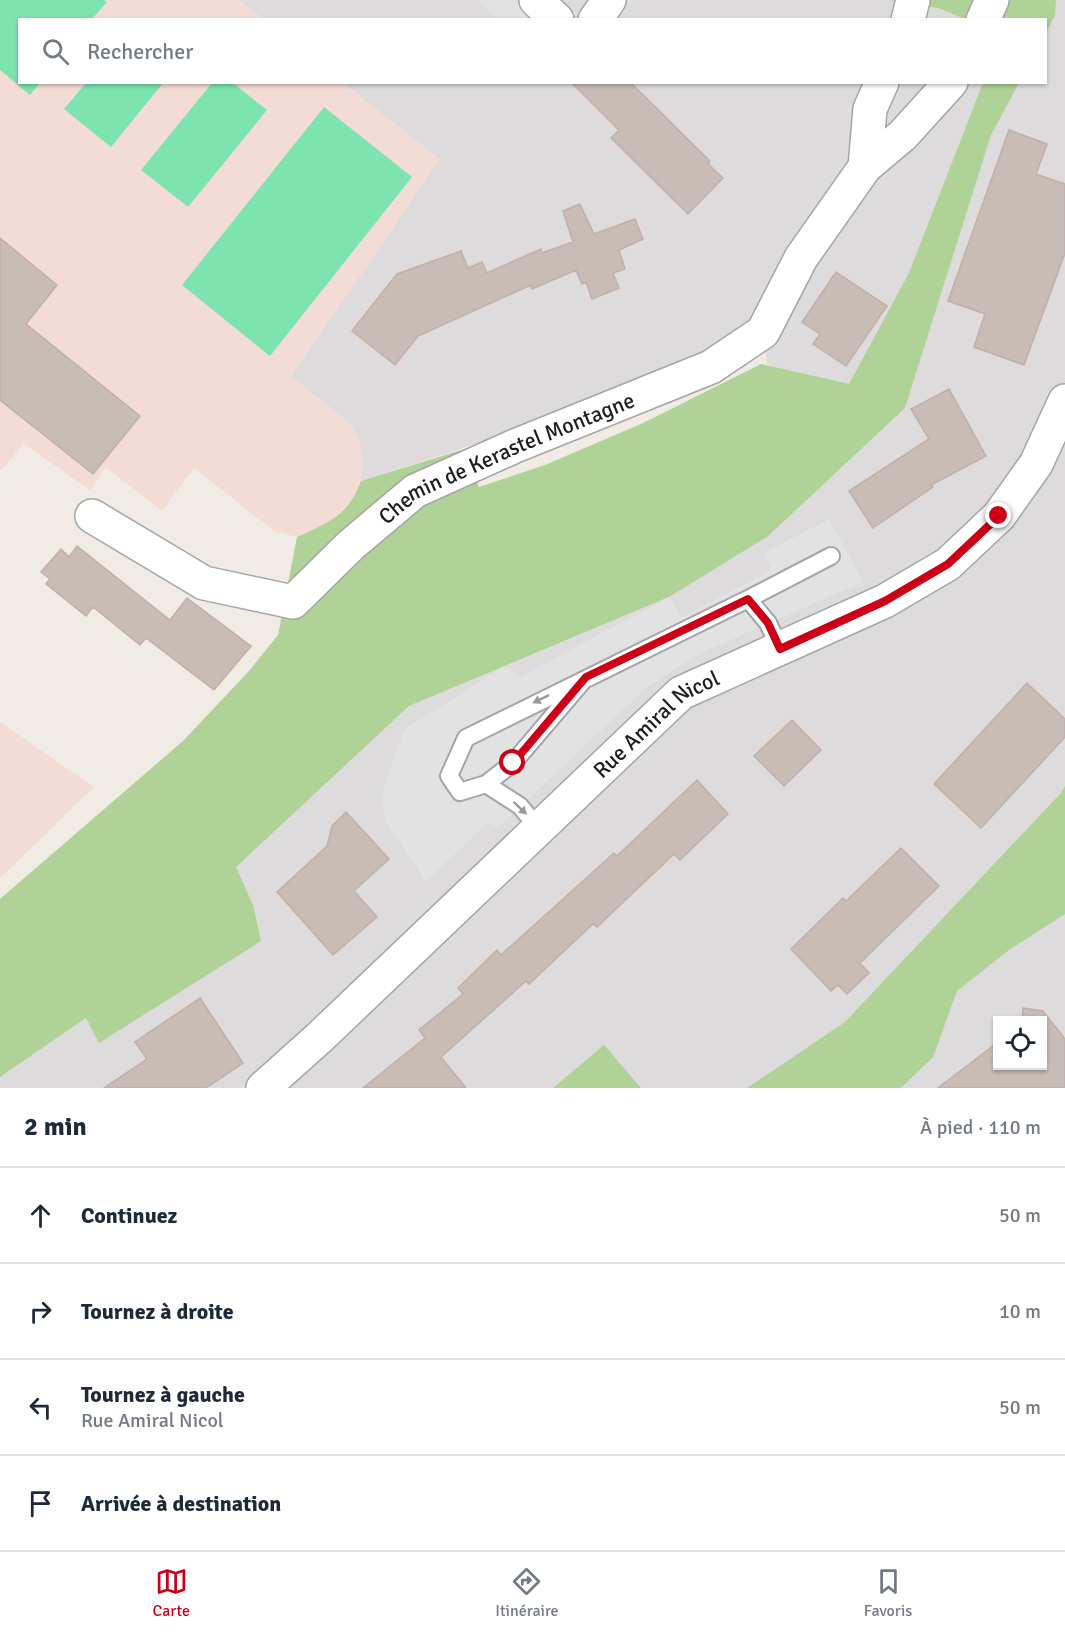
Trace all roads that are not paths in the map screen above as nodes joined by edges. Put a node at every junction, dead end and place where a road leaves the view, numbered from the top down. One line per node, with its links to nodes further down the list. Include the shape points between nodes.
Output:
1 (536, 0): 5 (street)
2 (609, 0): 6 (street)
3 (913, 0): 7 (street)
4 (992, 0): 8 (street)
5 (555, 18)
6 (596, 18)
7 (908, 18)
8 (984, 18)
9 (881, 84): 11 (street, via 870,109)
10 (949, 84): 11 (street, via 903,135)
11 (865, 167): 13 (street, Chemin de Kerastel Montagne, via 801,258 764,332 711,367 415,491 351,545 293,602 204,583)
12 (1065, 401): 16 (street, Rue Amiral Nicol, via 1036,464 999,516 948,564 885,601)
13 (92, 516)
14 (831, 556): 15 (lane)
15 (748, 599): 16 (lane, via 768,623); 17 (lane)
16 (780, 649): 19 (street, Rue Amiral Nicol, via 681,693)
17 (586, 677): 18 (lane, via 513,763); 18 (lane, one-way to 18, via 466,738 449,776 460,792)
18 (486, 784): 19 (lane, one-way to 19, via 520,806)
19 (538, 828): 20 (street, Rue Amiral Nicol)
20 (263, 1088)

